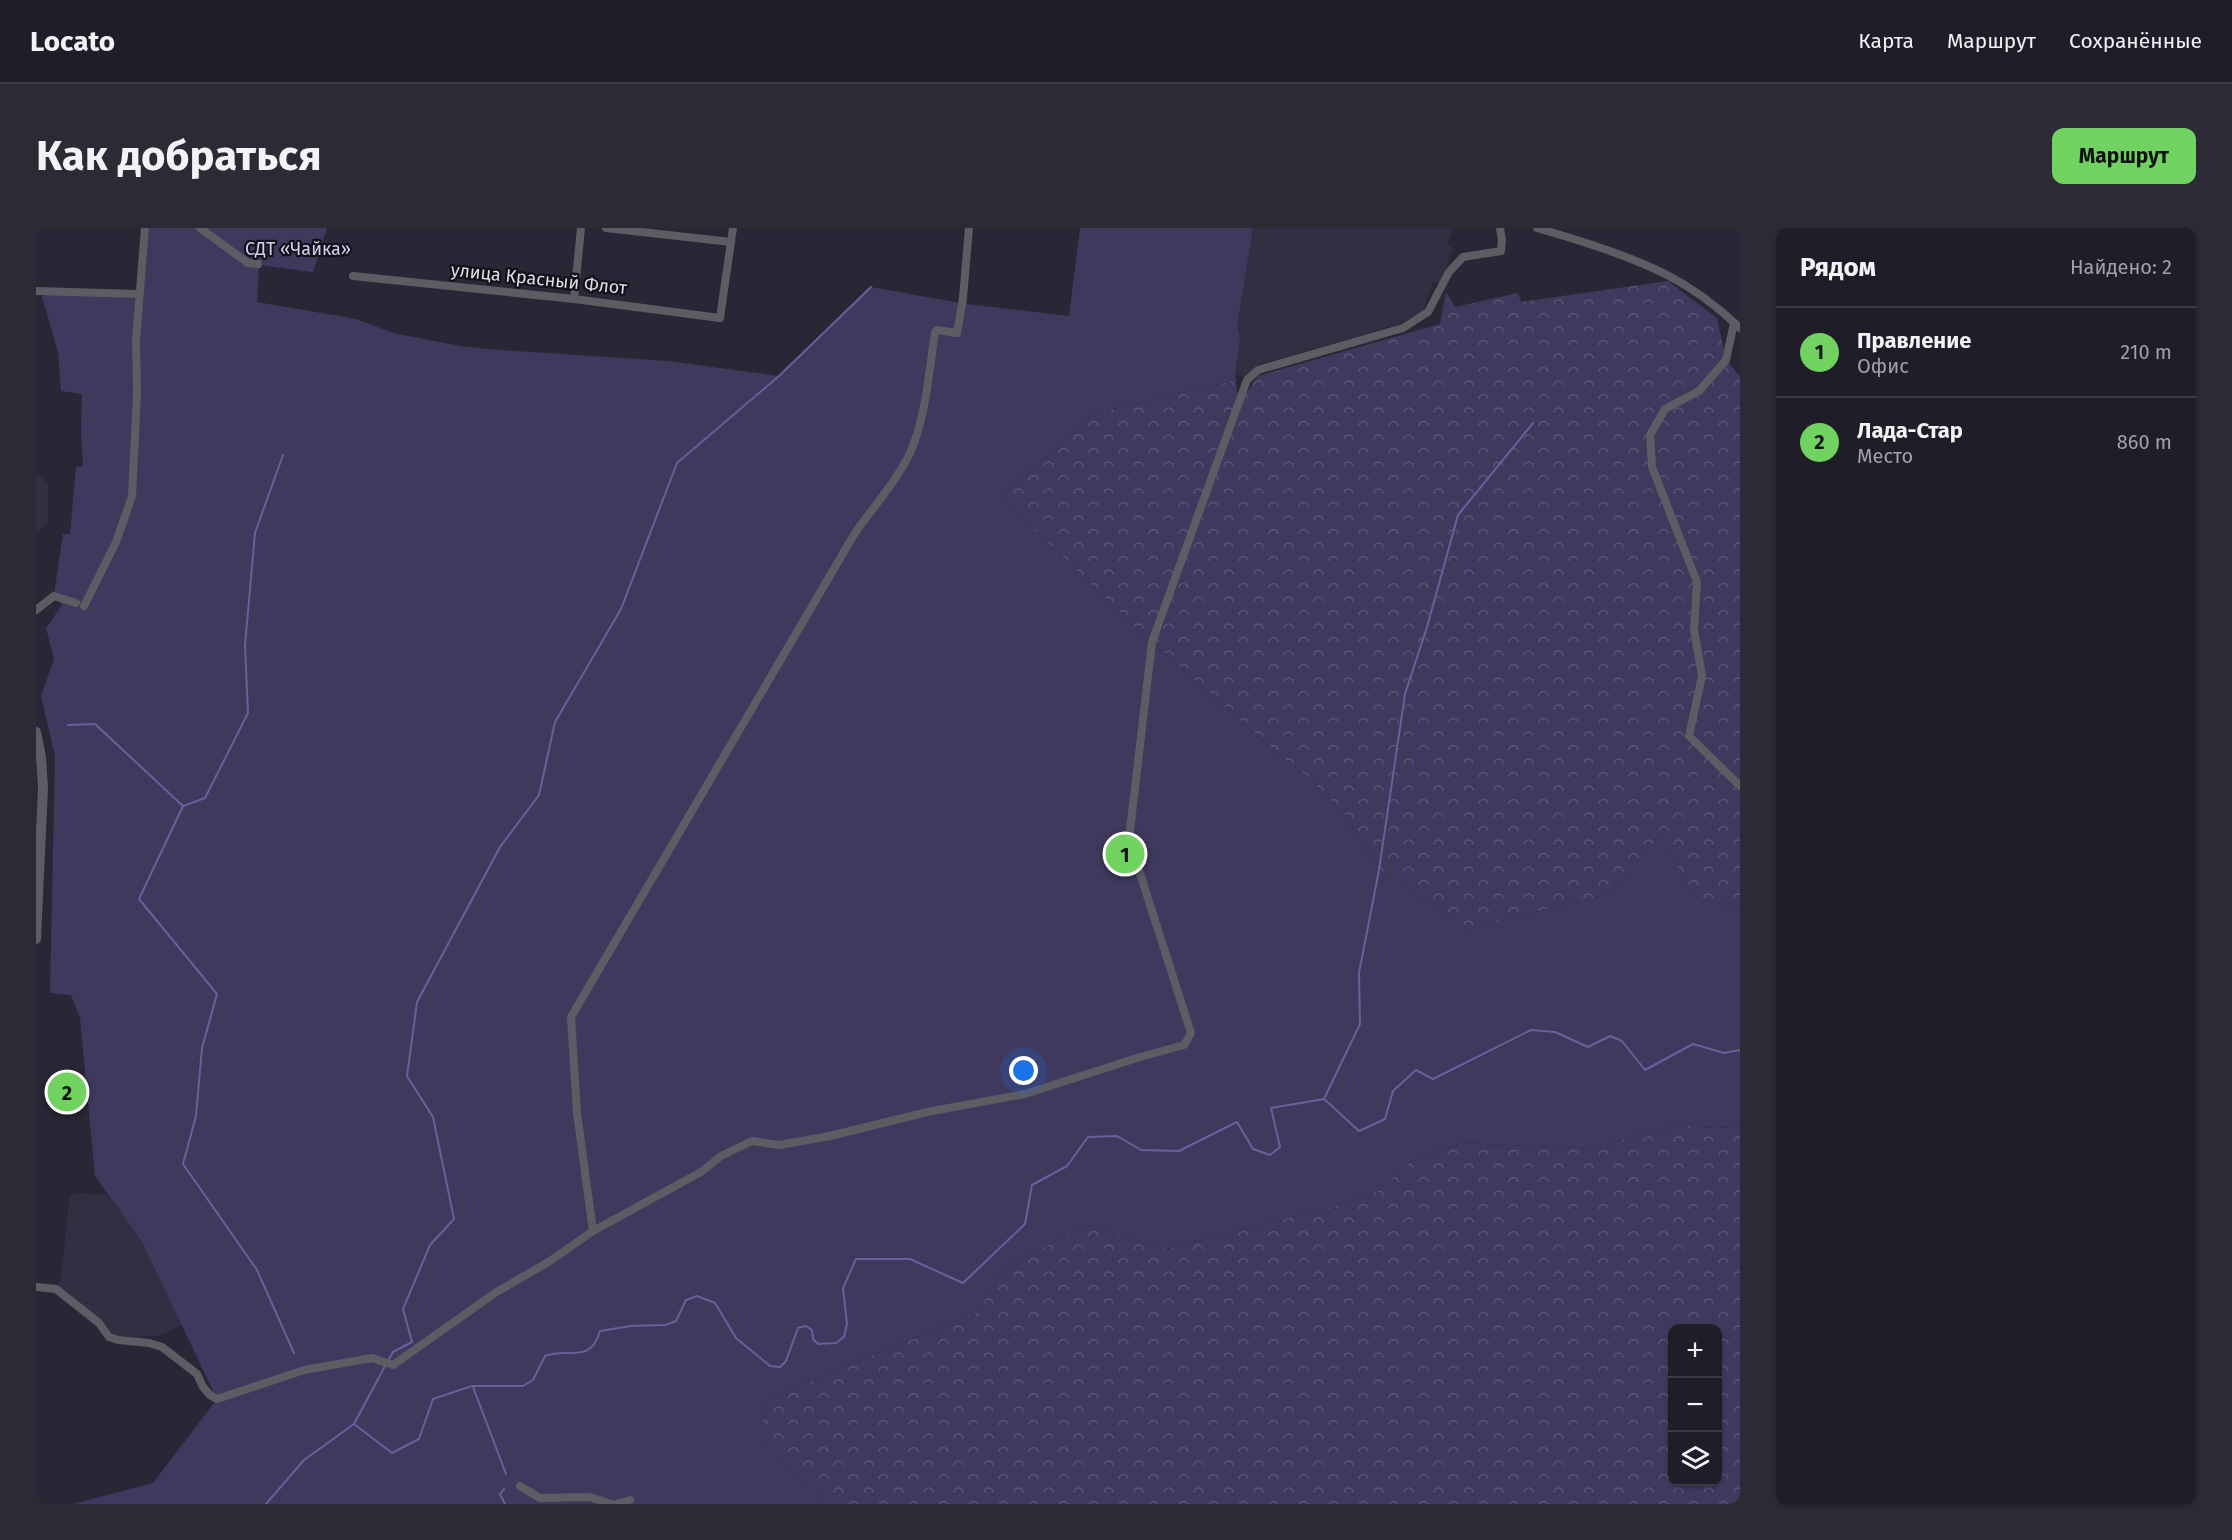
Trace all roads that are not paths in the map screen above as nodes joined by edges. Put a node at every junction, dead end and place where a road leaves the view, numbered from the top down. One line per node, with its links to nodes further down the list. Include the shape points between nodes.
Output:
1 (145, 228): 13 (street)
2 (200, 228): 10 (street, via 248,263)
3 (582, 228): 14 (street)
4 (606, 228): 9 (street)
5 (733, 228): 9 (street)
6 (969, 228): 20 (street, via 957,333 935,332 925,400 910,453 855,533 572,1017 577,1113)
7 (1500, 228): 20 (street, via 1501,251 1463,257 1449,272 1428,312 1403,328 1257,370 1247,380 1152,642 1130,838 1191,1033 1184,1045 1025,1094 779,1145 752,1141)
8 (1537, 228): 15 (street, via 1670,276)
9 (731, 242): 14 (street, улица Красный Флот, via 720,318)
10 (258, 264)
11 (353, 276): 14 (street, улица Красный Флот)
12 (36, 291): 13 (street)
13 (139, 294): 16 (street, via 132,496 116,542 80,604 54,596)
14 (574, 299)
15 (1737, 326): 18 (street, via 1726,360 1699,392 1665,409 1650,435 1652,467 1697,582 1694,630 1702,676 1689,736)
16 (36, 610)
17 (36, 732): 19 (street, via 43,788)
18 (1740, 786)
19 (36, 939)
20 (593, 1232): 21 (street, via 495,1293 393,1365 372,1358 304,1370 217,1399 203,1387 197,1374 162,1347 109,1337 99,1323 56,1289)
21 (36, 1287)
22 (520, 1486): 24 (street, via 540,1498 589,1497)
23 (630, 1500): 24 (street)
24 (614, 1504)

